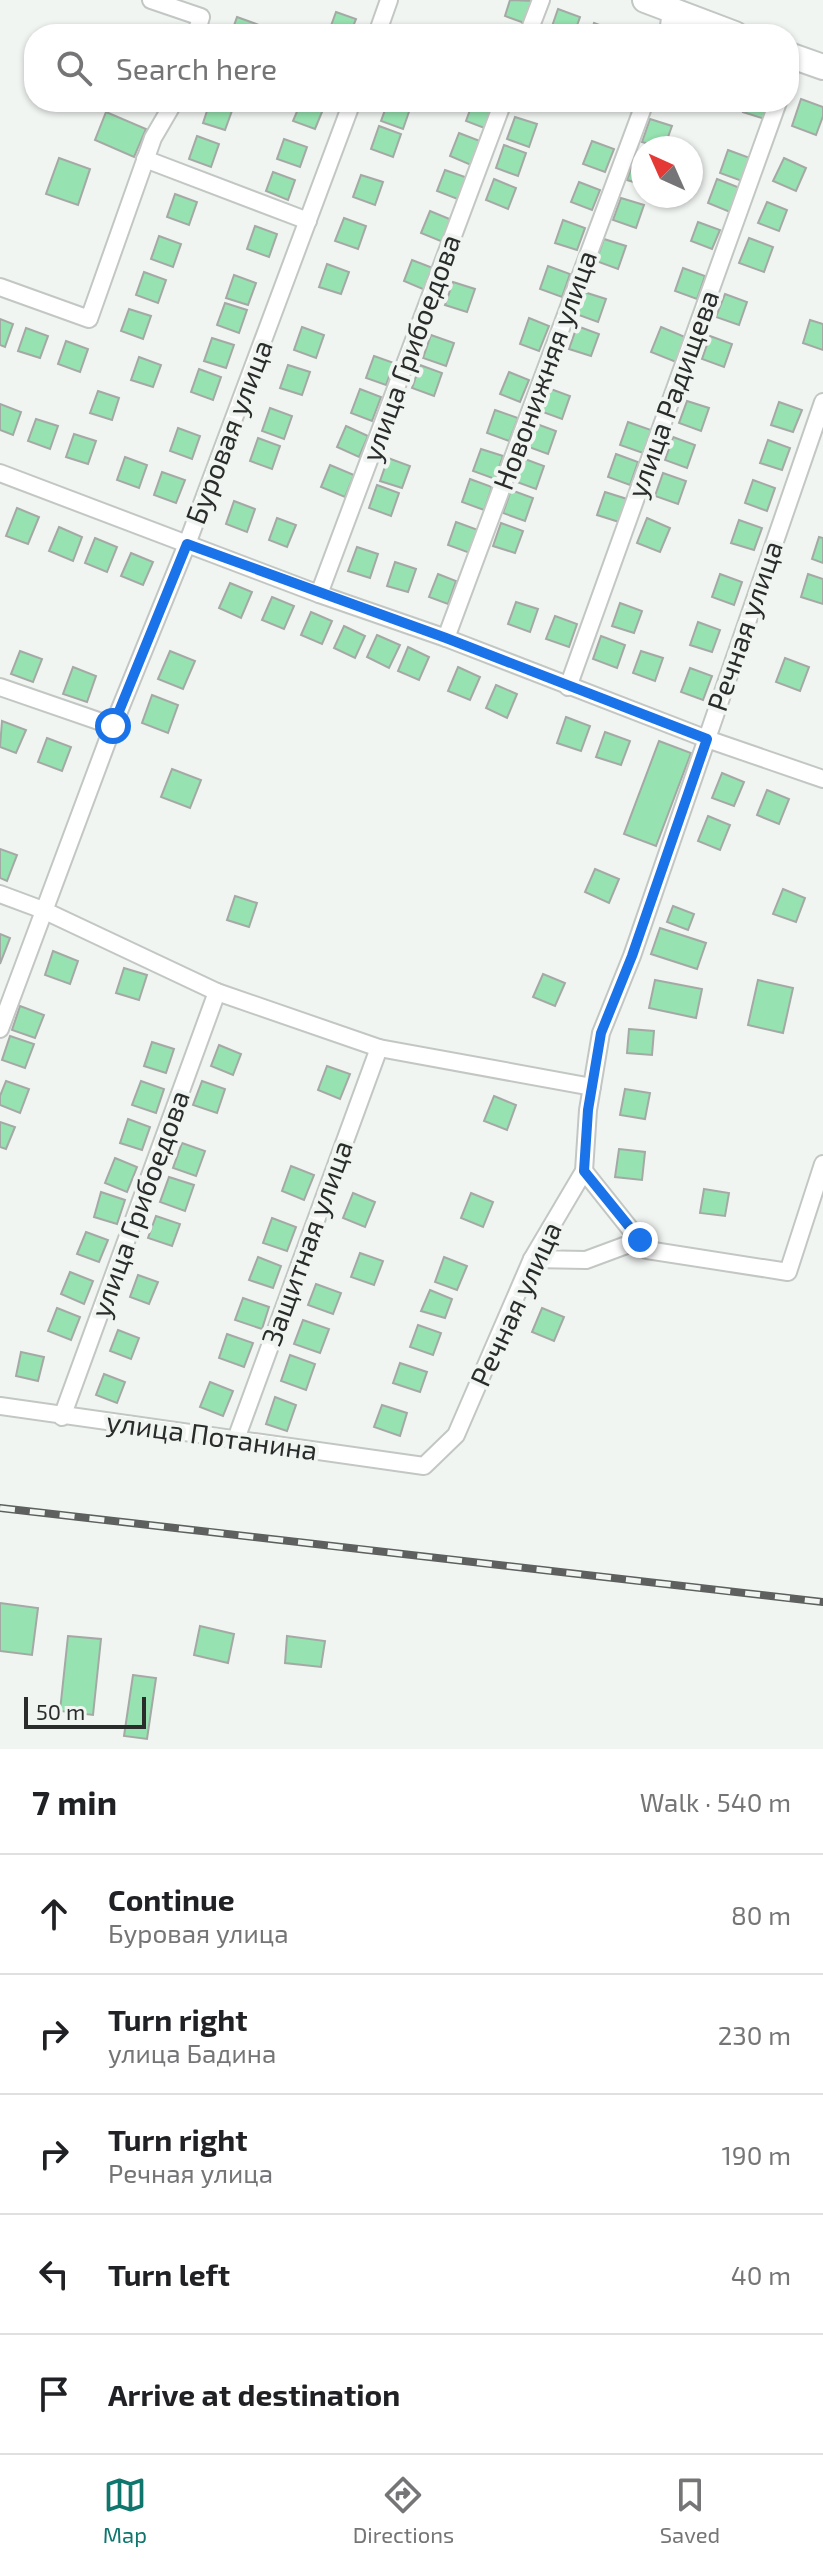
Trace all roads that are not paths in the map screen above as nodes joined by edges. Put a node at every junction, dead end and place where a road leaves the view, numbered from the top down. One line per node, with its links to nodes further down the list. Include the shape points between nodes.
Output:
1 (151, 0): 6 (street, via 201,17)
2 (389, 0): 7 (street)
3 (541, 0): 8 (street)
4 (645, 0): 5 (main road)
5 (671, 15): 9 (main road)
6 (199, 24)
7 (381, 24)
8 (532, 24)
9 (701, 24)
10 (799, 62): 11 (main road)
11 (823, 67)
12 (168, 112): 17 (street)
13 (348, 112): 18 (street, Буровая улица)
14 (499, 112): 23 (street, улица Грибоедова)
15 (641, 112): 24 (street, Новонижняя улица)
16 (774, 112): 26 (street, улица Радищева)
17 (145, 159): 18 (street); 19 (street, via 89,319)
18 (308, 221): 22 (street, Буровая улица)
19 (0, 287)
20 (823, 402): 28 (street, Речная улица)
21 (0, 473): 22 (street)
22 (187, 544): 23 (street); 27 (street, Буровая улица)
23 (319, 594): 24 (street)
24 (446, 638): 26 (street)
25 (0, 687): 27 (street)
26 (568, 687): 28 (street)
27 (113, 726): 31 (street, Буровая улица)
28 (707, 739): 29 (street); 35 (street, Речная улица, via 601,1033)
29 (823, 779)
30 (0, 894): 31 (street)
31 (43, 910): 32 (street); 33 (street, Буровая улица)
32 (217, 992): 34 (street); 41 (street, улица Грибоедова)
33 (0, 1029)
34 (379, 1048): 35 (street); 42 (street, Защитная улица)
35 (592, 1087): 37 (street, Речная улица)
36 (823, 1164): 38 (street, via 788,1272 647,1250)
37 (584, 1171): 38 (street); 39 (street, Речная улица)
38 (640, 1240): 39 (street, via 586,1260)
39 (532, 1259): 43 (street, Речная улица, via 456,1435)
40 (0, 1406): 41 (street, улица Потанина)
41 (62, 1417): 42 (street, улица Потанина)
42 (236, 1439): 43 (street, улица Потанина)
43 (424, 1466)

